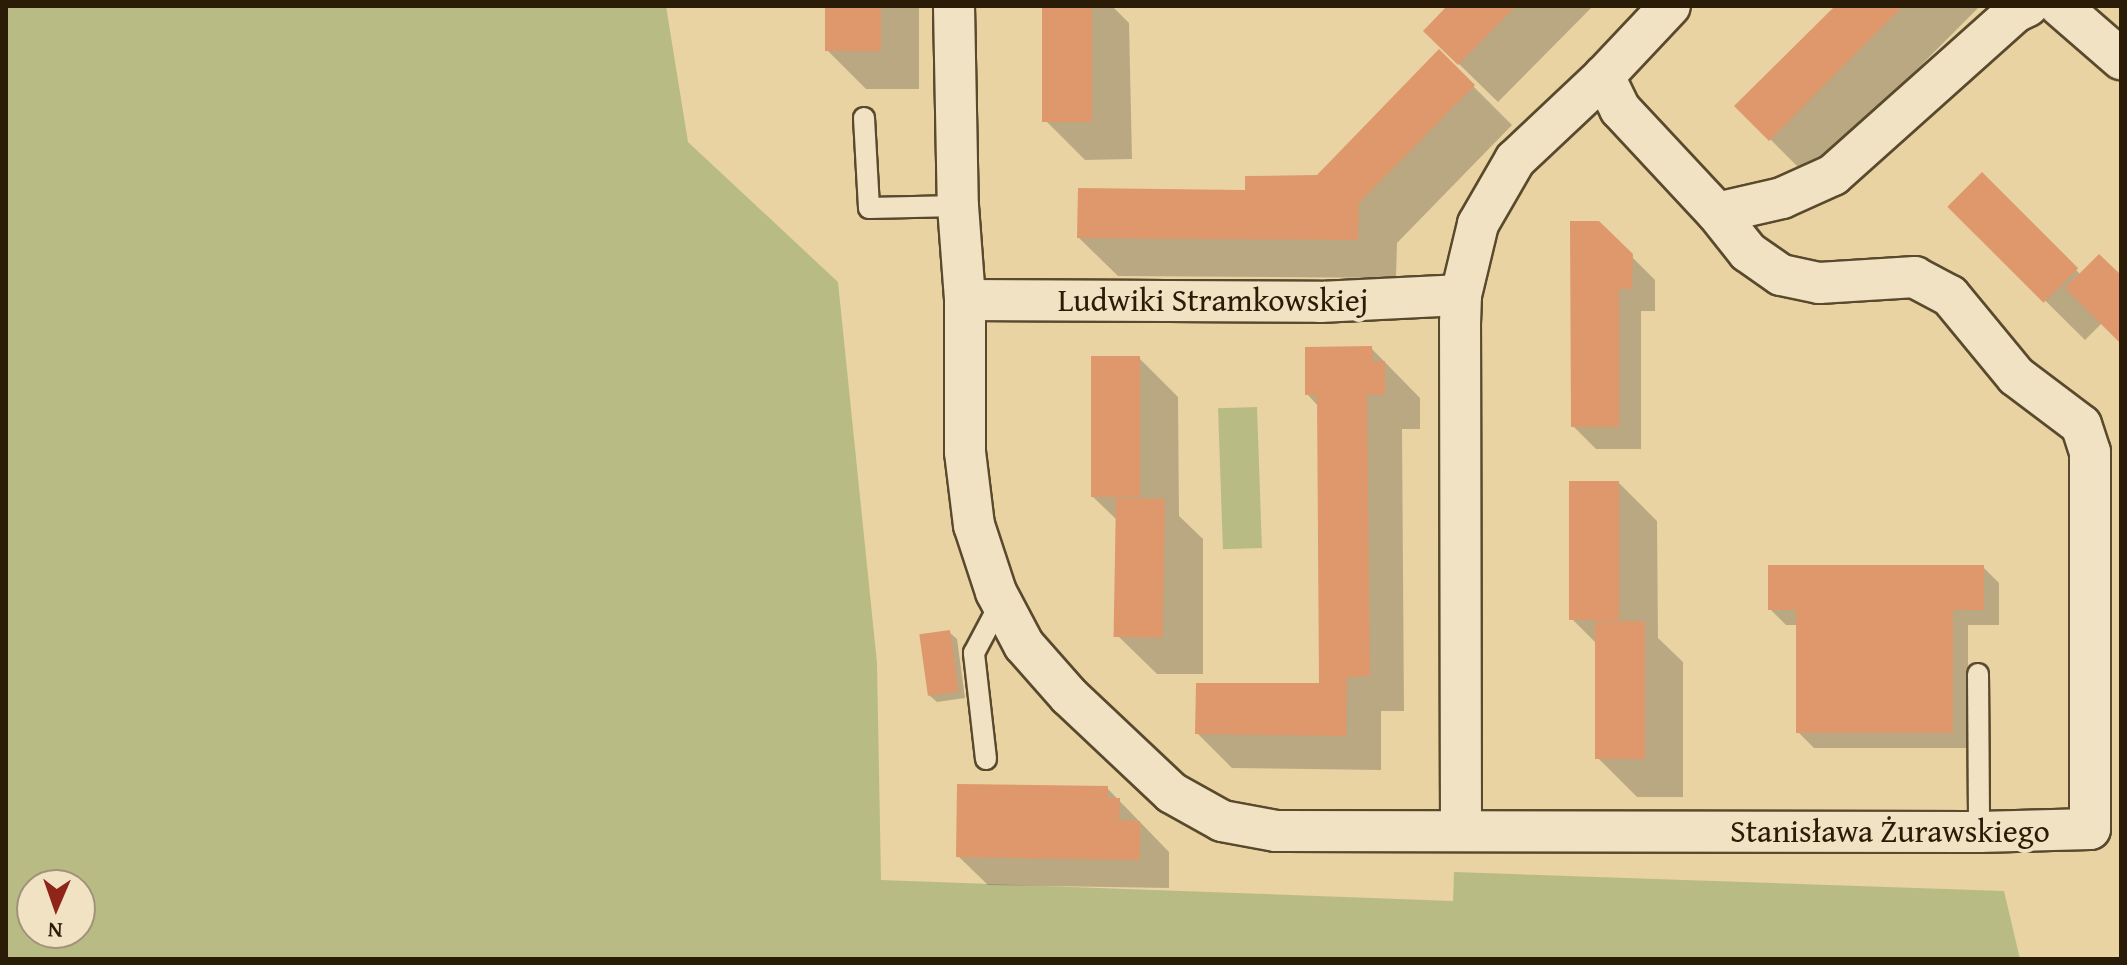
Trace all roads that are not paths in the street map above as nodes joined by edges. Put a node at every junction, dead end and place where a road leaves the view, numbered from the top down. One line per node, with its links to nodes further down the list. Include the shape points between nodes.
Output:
1 (954, 6): 8 (street)
2 (1670, 6): 6 (street)
3 (2028, 6): 9 (street, via 1833,175 1782,198)
4 (2060, 6): 5 (street)
5 (2121, 59)
6 (1604, 76): 9 (street, Stanisława Żurawskiego, via 1620,109); 10 (street, via 1515,160 1478,224)
7 (864, 118): 8 (lane, via 869,208)
8 (958, 206): 11 (street)
9 (1717, 213): 16 (street, Stanisława Żurawskiego, via 1748,252 1781,275 1819,283 1915,277 1950,296 2016,376 2081,425 2090,452 2090,829)
10 (1461, 295): 11 (street, Ludwiki Stramkowskiej, via 1320,302); 15 (street)
11 (965, 300): 12 (street, via 965,452 974,525)
12 (1001, 602): 14 (lane, via 974,653); 15 (street, via 1024,645 1069,696 1172,793 1222,821 1276,831)
13 (1978, 674): 16 (lane)
14 (986, 759)
15 (1461, 831): 16 (street, Stanisława Żurawskiego)
16 (1979, 832)

